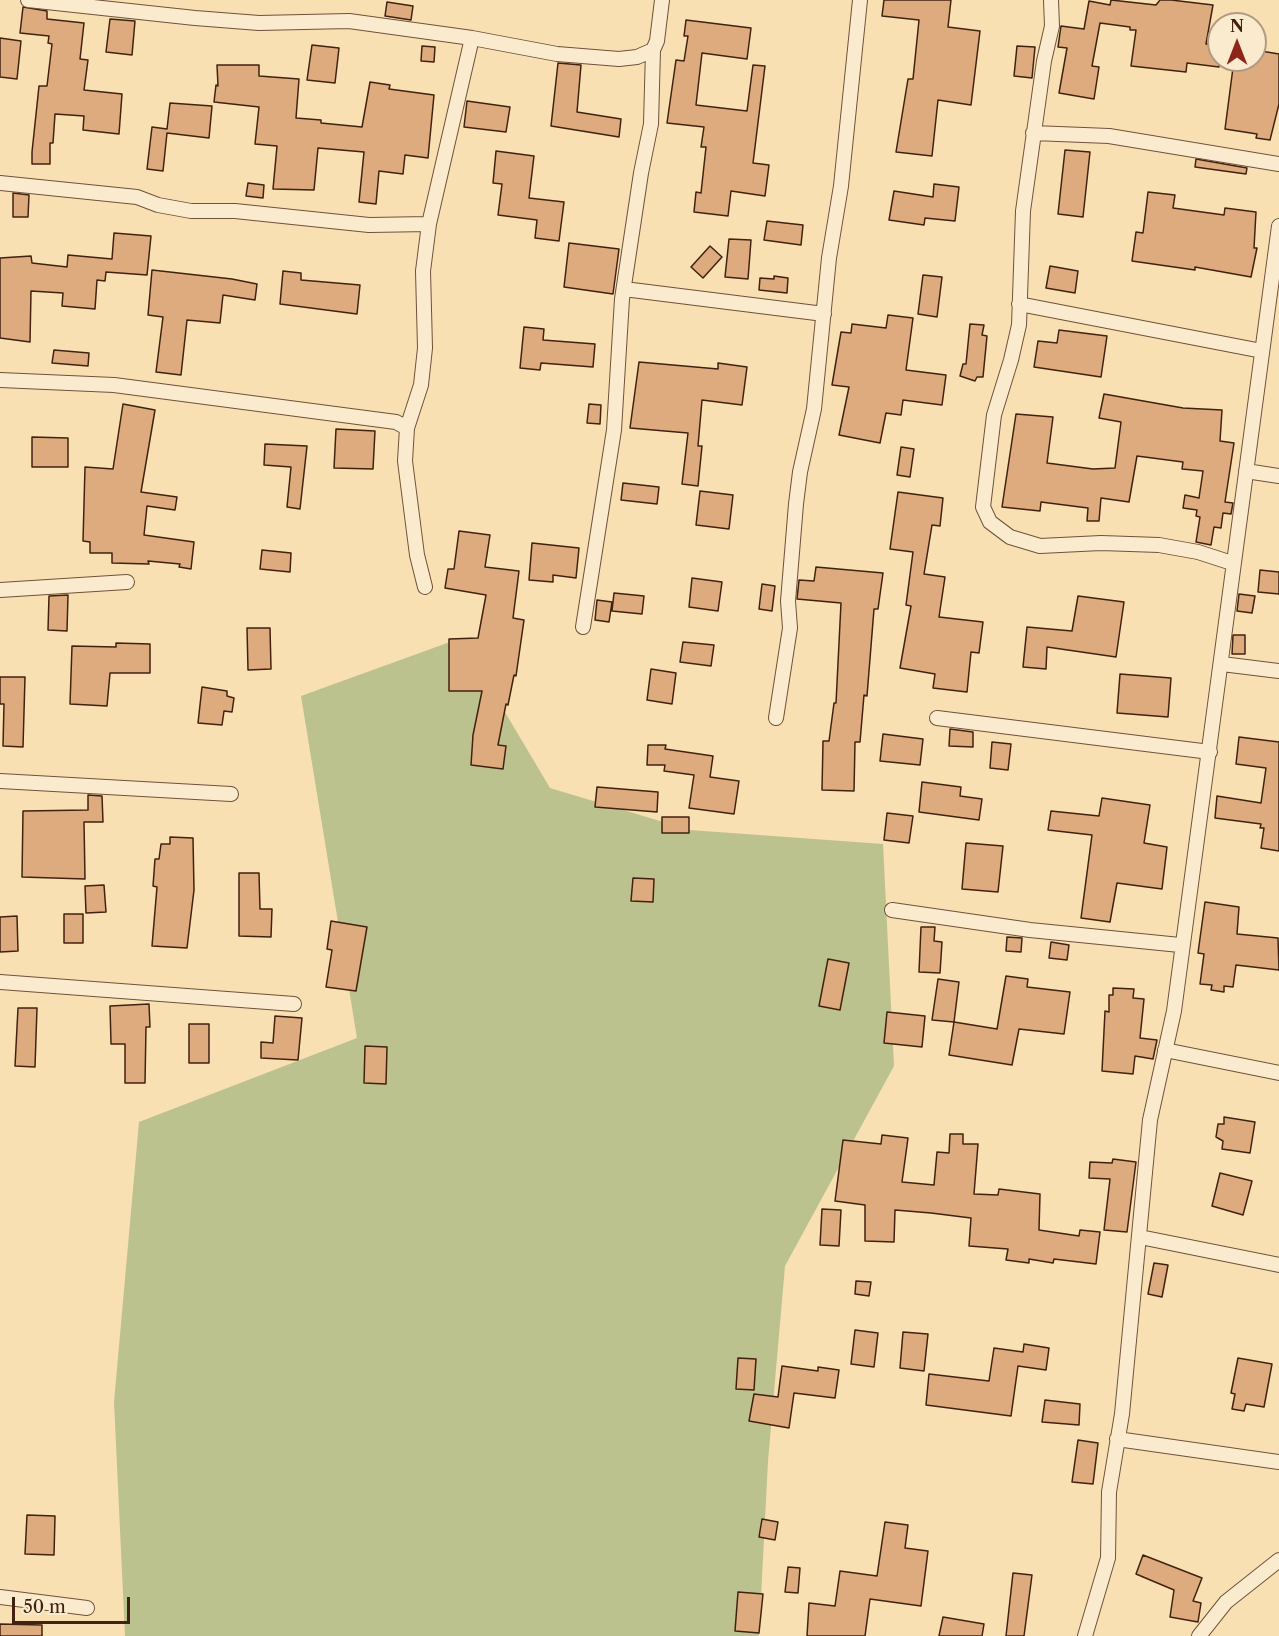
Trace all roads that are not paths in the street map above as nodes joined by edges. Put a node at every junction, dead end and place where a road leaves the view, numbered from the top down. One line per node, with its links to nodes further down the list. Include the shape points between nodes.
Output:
1 (28, 0): 5 (street, via 216,20 349,21)
2 (662, 0): 6 (street)
3 (860, 0): 15 (street)
4 (1051, 0): 7 (street, via 1052,26)
5 (472, 38): 6 (street, via 557,54 619,59); 10 (street)
6 (653, 50): 13 (street, via 651,124)
7 (1033, 133): 8 (street, via 1109,136); 14 (street, via 1023,211)
8 (1279, 164)
9 (0, 183): 10 (street, via 136,197 191,211 235,211 369,225)
10 (429, 224): 18 (street, via 423,271 421,385)
11 (1279, 226): 12 (street)
12 (1276, 274): 16 (street)
13 (624, 289): 15 (street); 25 (street, via 614,430)
14 (1019, 304): 16 (street); 21 (street, via 1019,325 994,415 989,451 983,507 990,522 1010,537 1040,546 1159,545)
15 (824, 314): 28 (street, via 814,409 796,504 788,601 790,628)
16 (1262, 351): 19 (street)
17 (0, 380): 18 (street, via 114,385 396,422)
18 (407, 428): 23 (street, via 405,461)
19 (1246, 471): 20 (street); 21 (street)
20 (1279, 476)
21 (1232, 563): 26 (street)
22 (127, 582): 24 (street)
23 (424, 586)
24 (0, 590)
25 (583, 627)
26 (1222, 664): 27 (street); 30 (street)
27 (1279, 671)
28 (776, 718)
29 (937, 718): 30 (street)
30 (1210, 752): 34 (street)
31 (0, 781): 32 (street)
32 (231, 794)
33 (892, 910): 34 (street, via 1030,930)
34 (1180, 945): 37 (street, via 1174,1011)
35 (0, 982): 36 (street)
36 (294, 1004)
37 (1165, 1050): 38 (street); 39 (street, via 1150,1120)
38 (1279, 1073)
39 (1140, 1237): 40 (street); 41 (street)
40 (1279, 1265)
41 (1117, 1439): 42 (street); 46 (street, via 1109,1492 1108,1558)
42 (1279, 1462)
43 (1279, 1560): 47 (street, via 1226,1602)
44 (0, 1597): 45 (street)
45 (87, 1608)
46 (1085, 1636)
47 (1199, 1636)

